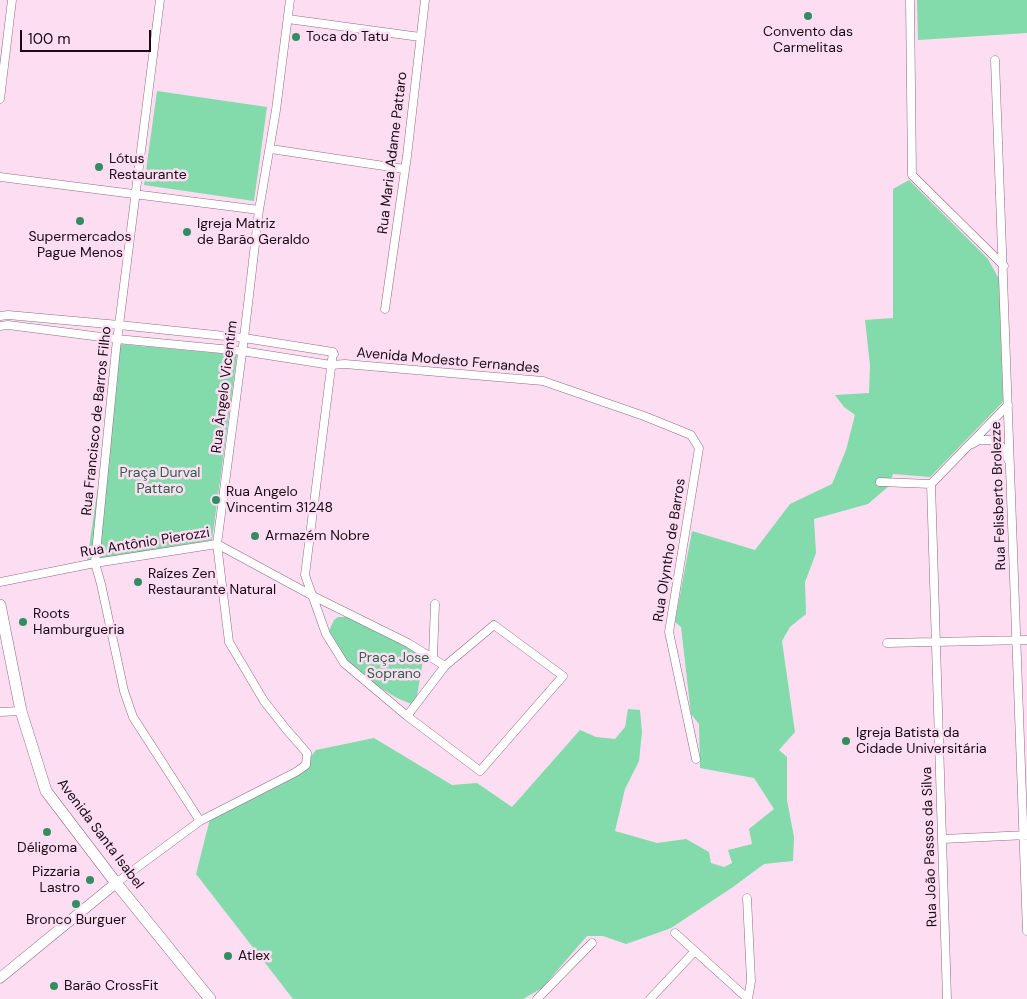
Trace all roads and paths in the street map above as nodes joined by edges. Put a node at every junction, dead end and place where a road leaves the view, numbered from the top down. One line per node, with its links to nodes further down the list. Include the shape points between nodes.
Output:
1 (12, 0): 9 (street)
2 (160, 0): 13 (street, Rua Francisco de Barros Filho)
3 (290, 0): 6 (street, Rua Ângelo Vicentim)
4 (425, 0): 7 (street, Rua Maria Adame Pattaro)
5 (910, 0): 15 (street, via 912,175)
6 (288, 18): 7 (street); 10 (street, Rua Ângelo Vicentim)
7 (420, 37): 11 (street, Rua Maria Adame Pattaro)
8 (995, 60): 15 (street, Rua Felisberto Brolezze)
9 (0, 99)
10 (271, 149): 11 (street); 14 (street, Rua Ângelo Vicentim)
11 (404, 169): 16 (street, Rua Maria Adame Pattaro)
12 (0, 177): 13 (street)
13 (134, 193): 14 (street); 18 (street, Rua Francisco de Barros Filho)
14 (259, 210): 20 (street, Rua Ângelo Vicentim)
15 (1004, 266): 26 (street, Rua Felisberto Brolezze)
16 (384, 309)
17 (0, 316): 18 (street)
18 (119, 325): 20 (street); 21 (street, Rua Francisco de Barros Filho)
19 (0, 326): 21 (street, Avenida Modesto Fernandes)
20 (244, 338): 22 (street, Rua Ângelo Vicentim); 23 (street)
21 (117, 339): 22 (street, Avenida Modesto Fernandes); 33 (street, Rua Francisco de Barros Filho)
22 (242, 351): 25 (street, Avenida Modesto Fernandes); 32 (street, Rua Ângelo Vicentim)
23 (333, 352): 24 (street, Avenida Modesto Fernandes); 25 (street)
24 (345, 364): 25 (street, Avenida Modesto Fernandes); 27 (street, Avenida Modesto Fernandes, via 543,381)
25 (330, 365): 35 (street, via 304,574)
26 (1008, 405): 28 (street); 29 (street, Rua Felisberto Brolezze)
27 (690, 435): 47 (street, Rua Olyntho de Barros, via 699,448 669,632)
28 (966, 448): 29 (street, via 979,440 991,440 1001,446); 31 (street)
29 (1010, 463): 38 (street, Rua Felisberto Brolezze)
30 (880, 482): 31 (street)
31 (932, 484): 40 (street, Rua João Passos da Silva)
32 (217, 544): 33 (street, Rua Antônio Pierozzi); 35 (street, Rua Antônio Pierozzi); 48 (street, Rua Ângelo Vicentim, via 229,642 264,701 307,753 306,764 296,772)
33 (95, 564): 34 (street, Rua Antônio Pierozzi); 48 (street, Rua Francisco de Barros Filho, via 124,692 133,717)
34 (0, 582)
35 (313, 596): 42 (street, Rua Antônio Pierozzi); 46 (street, via 326,634 344,664)
36 (435, 604): 42 (street)
37 (0, 605): 44 (main road, Avenida Santa Isabel)
38 (1016, 640): 39 (street); 40 (street); 49 (street, Rua Felisberto Brolezze)
39 (1027, 640)
40 (936, 642): 41 (street); 50 (street, Rua João Passos da Silva)
41 (887, 643)
42 (433, 657): 43 (street, Rua Antônio Pierozzi)
43 (445, 666): 46 (street); 46 (street, via 494,625 563,676 480,771)
44 (21, 711): 45 (street); 51 (main road, Avenida Santa Isabel, via 46,791)
45 (0, 712)
46 (407, 716)
47 (696, 759)
48 (200, 821): 51 (street)
49 (1025, 835): 50 (street); 53 (street, Rua Felisberto Brolezze)
50 (943, 839): 62 (street, Rua João Passos da Silva)
51 (116, 883): 57 (street); 58 (main road, Avenida Santa Isabel)
52 (747, 898): 61 (street, via 751,981)
53 (1027, 931)
54 (675, 933): 56 (street)
55 (592, 943): 59 (street)
56 (695, 951): 60 (street); 61 (street)
57 (0, 978)
58 (210, 999)
59 (537, 999)
60 (650, 999)
61 (748, 999)
62 (947, 999)

